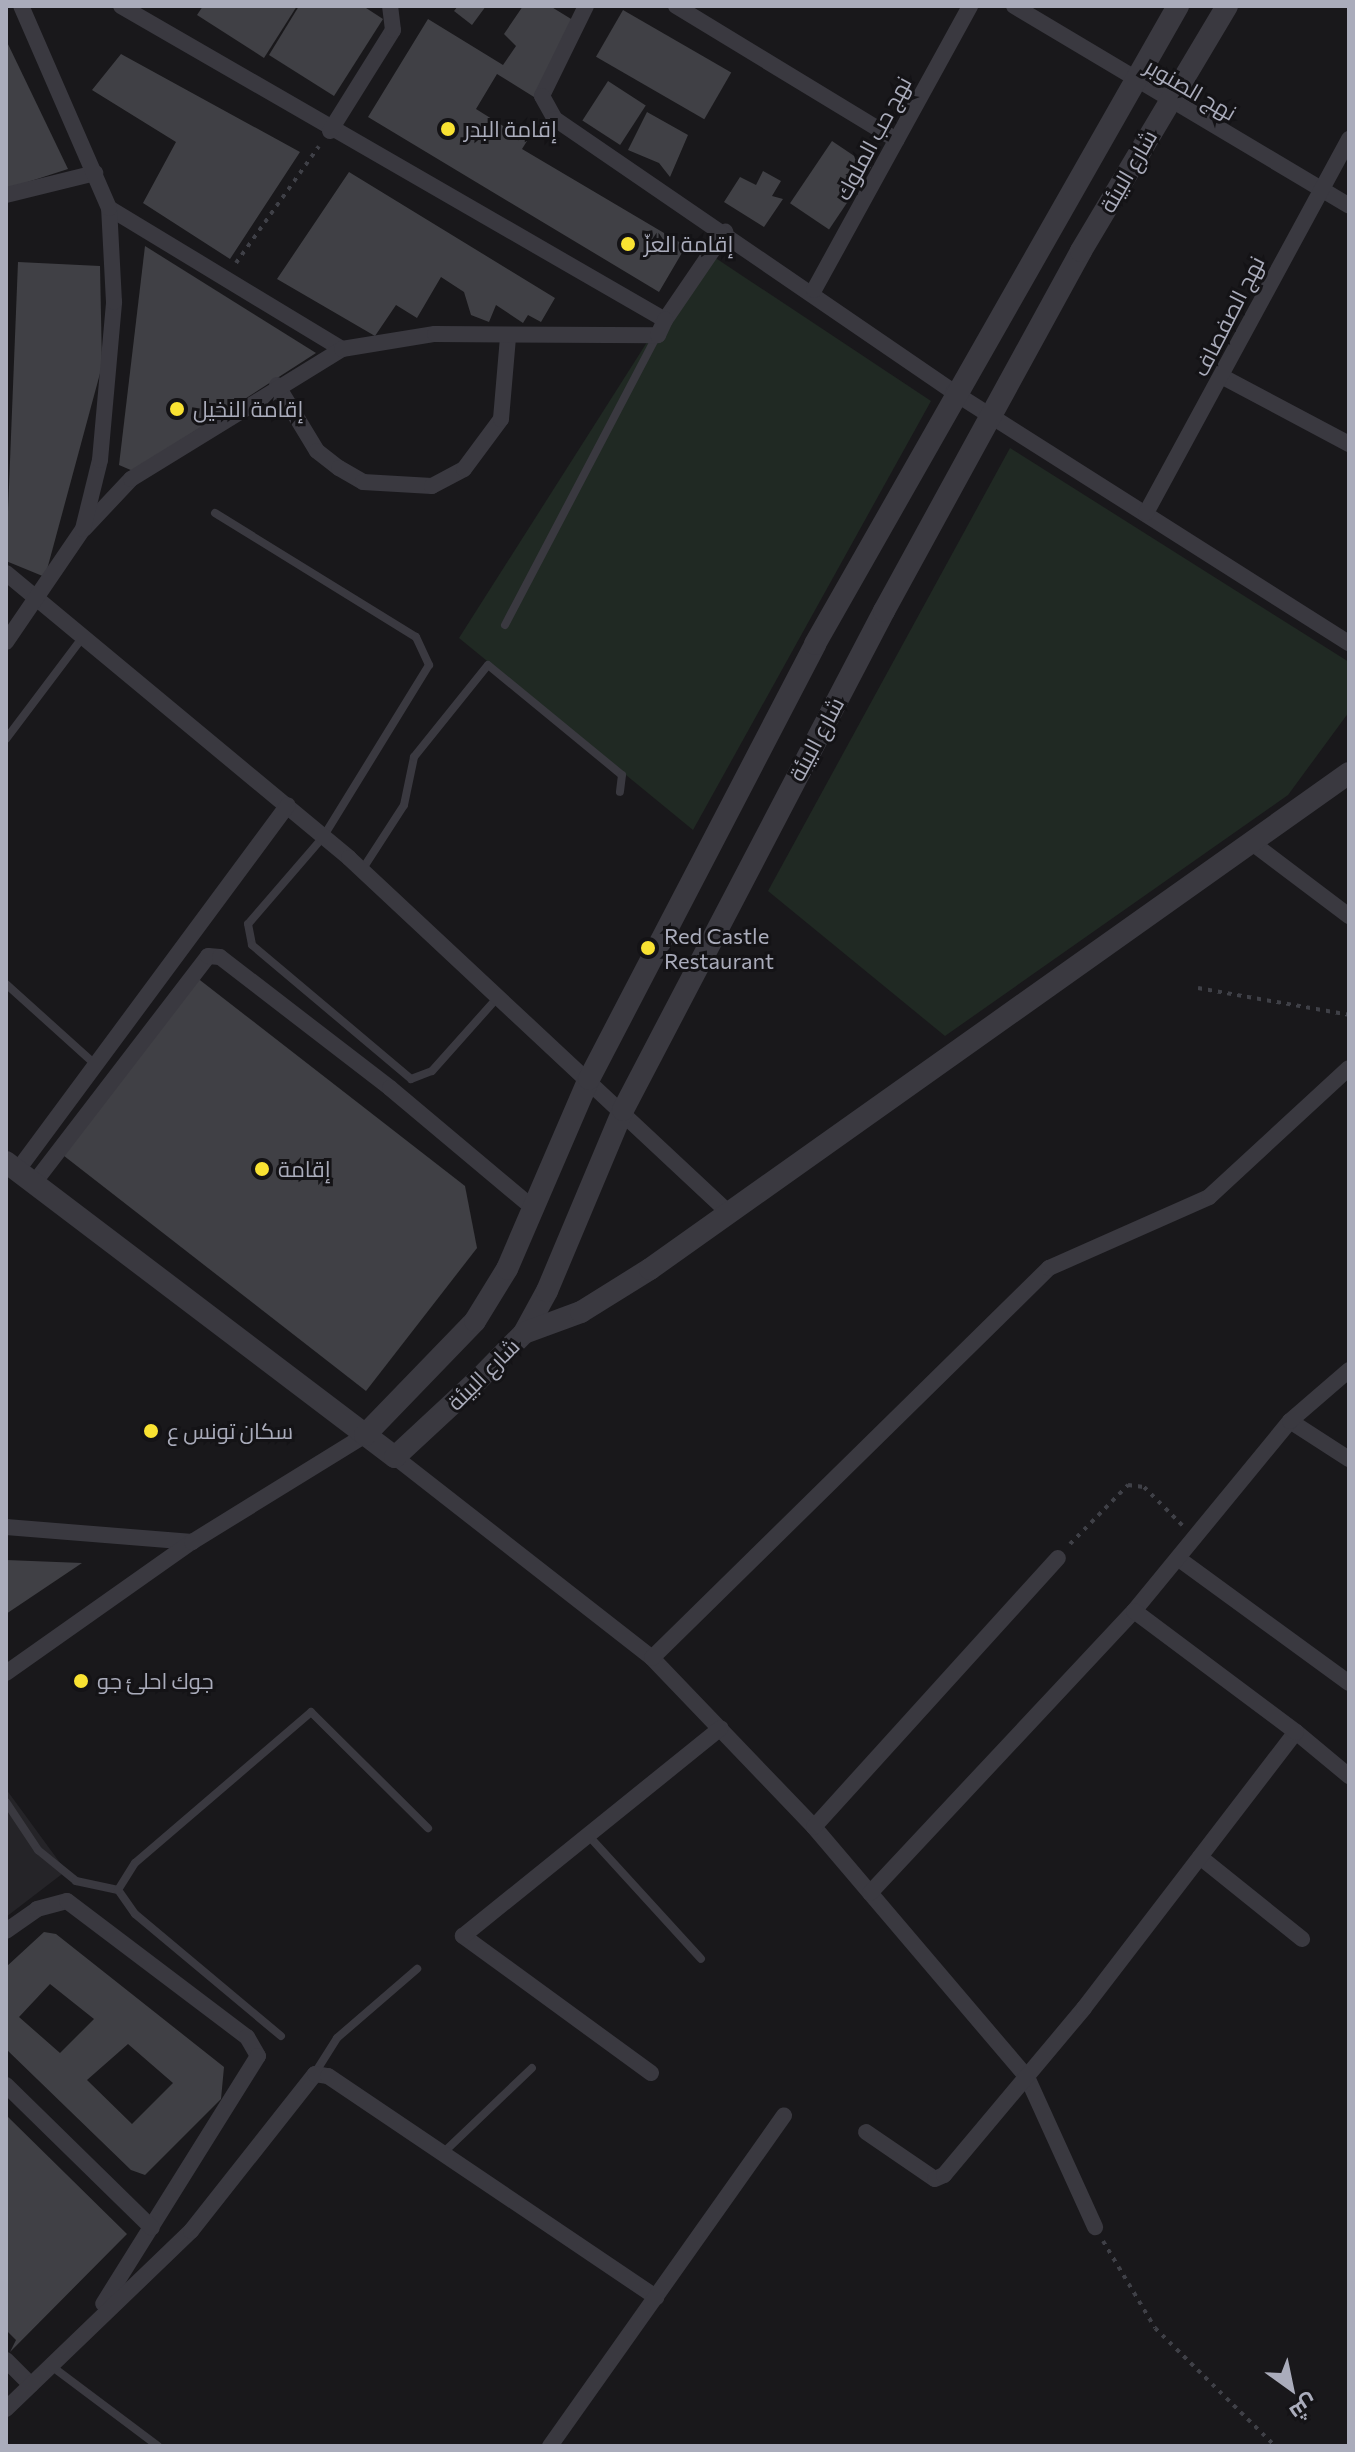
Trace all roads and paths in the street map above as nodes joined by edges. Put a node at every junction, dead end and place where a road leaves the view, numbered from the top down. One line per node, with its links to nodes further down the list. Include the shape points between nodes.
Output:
1 (21, 6): 15 (street)
2 (121, 6): 12 (street)
3 (390, 6): 12 (street, via 393,30)
4 (586, 6): 20 (street, via 542,96 546,111)
5 (676, 6): 14 (street)
6 (970, 6): 14 (street, نهج حب الملوك)
7 (1014, 6): 10 (street, نهج الصنوبر)
8 (1178, 6): 10 (street, شارع البيئة)
9 (1227, 6): 11 (street, شارع البيئة)
10 (1133, 81): 11 (street, نهج الصنوبر); 28 (street, شارع البيئة)
11 (1170, 101): 16 (street, نهج الصنوبر); 29 (street, شارع البيئة)
12 (330, 131): 21 (path); 23 (street)
13 (1349, 139): 16 (street, نهج الصفصاف)
14 (896, 140): 22 (street, نهج حب الملوك)
15 (95, 173): 17 (street); 19 (street)
16 (1318, 188): 18 (street, نهج الصنوبر); 26 (street, نهج الصفصاف)
17 (6, 195)
18 (1349, 206)
19 (109, 208): 21 (street); 33 (street, via 114,302 109,386)
20 (725, 232): 22 (street); 23 (street)
21 (228, 274): 25 (street)
22 (814, 290): 28 (street)
23 (661, 328): 24 (street); 36 (lane)
24 (508, 337): 25 (street, via 435,334); 27 (street, via 501,419 464,469 432,486 375,485 339,468 317,451)
25 (342, 349): 27 (street)
26 (1223, 377): 30 (street); 32 (street, نهج الصفصاف)
27 (277, 385): 33 (street, via 131,479)
28 (953, 392): 29 (street); 54 (street, شارع البيئة)
29 (994, 416): 32 (street); 55 (street, شارع البيئة)
30 (1349, 444)
31 (215, 513): 44 (lane, via 416,637 427,651 429,665)
32 (1146, 513): 39 (street)
33 (83, 529): 35 (street)
34 (6, 573): 35 (street)
35 (38, 593): 37 (street); 38 (street)
36 (505, 625)
37 (85, 633): 40 (lane); 43 (street)
38 (6, 642)
39 (1349, 643)
40 (6, 739)
41 (1345, 782): 45 (street)
42 (620, 792): 46 (lane, via 622,775 488,665 414,757 404,805)
43 (288, 805): 44 (street); 52 (street)
44 (324, 836): 46 (street); 50 (lane, via 248,924 252,945 411,1079 432,1071)
45 (1251, 842): 47 (street); 58 (street)
46 (362, 870): 50 (street)
47 (1349, 916)
48 (6, 984): 52 (lane)
49 (1198, 988): 51 (path)
50 (498, 997): 54 (street)
51 (1349, 1015)
52 (97, 1066): 56 (street)
53 (1349, 1068): 71 (street, via 1209,1197 1049,1268)
54 (589, 1079): 55 (street); 57 (street, شارع البيئة)
55 (623, 1110): 58 (street); 59 (street, شارع البيئة)
56 (19, 1172): 57 (street, via 208,956 220,957 365,1069); 62 (street)
57 (534, 1209): 62 (street, شارع البيئة, via 475,1321)
58 (730, 1214): 59 (street, via 581,1312)
59 (524, 1333): 63 (street, شارع البيئة)
60 (1349, 1370): 61 (street)
61 (1290, 1421): 64 (street); 66 (street)
62 (365, 1435): 63 (street); 67 (street)
63 (395, 1457): 71 (street)
64 (1349, 1459)
65 (6, 1527): 67 (street)
66 (1197, 1539): 68 (path, via 1144,1487 1128,1485); 69 (street)
67 (192, 1542): 72 (street)
68 (1058, 1558): 78 (street)
69 (1179, 1559): 70 (street); 73 (street)
70 (1134, 1611): 75 (street); 83 (street)
71 (652, 1658): 74 (street)
72 (6, 1673)
73 (1349, 1683)
74 (721, 1728): 78 (street); 80 (street)
75 (1296, 1732): 76 (street); 81 (street)
76 (1349, 1776)
77 (6, 1802): 82 (lane, via 38,1850 76,1881)
78 (814, 1827): 83 (street)
79 (428, 1828): 82 (lane, via 311,1712 135,1863)
80 (586, 1834): 86 (lane); 90 (street, via 463,1936)
81 (1200, 1857): 85 (street); 92 (street)
82 (118, 1890): 88 (lane, via 135,1914)
83 (870, 1893): 92 (street)
84 (6, 1931): 98 (street, via 37,1909 67,1901 247,2037 258,2056)
85 (1302, 1939)
86 (701, 1959)
87 (417, 1969): 91 (lane, via 337,2038)
88 (281, 2036)
89 (532, 2068): 96 (lane)
90 (651, 2073)
91 (315, 2074): 96 (street, via 328,2076); 100 (street, via 191,2231)
92 (1027, 2077): 95 (street, via 935,2179); 97 (street)
93 (6, 2085): 98 (street)
94 (784, 2116): 99 (street)
95 (866, 2132)
96 (443, 2153): 99 (street)
97 (1095, 2227): 107 (path, via 1155,2328)
98 (152, 2228): 100 (street)
99 (656, 2297): 106 (street)
100 (90, 2325): 102 (street)
101 (6, 2360): 103 (street)
102 (50, 2365): 103 (street); 105 (lane)
103 (31, 2385): 104 (street)
104 (6, 2409)
105 (158, 2446)
106 (550, 2446)
107 (1275, 2446)

